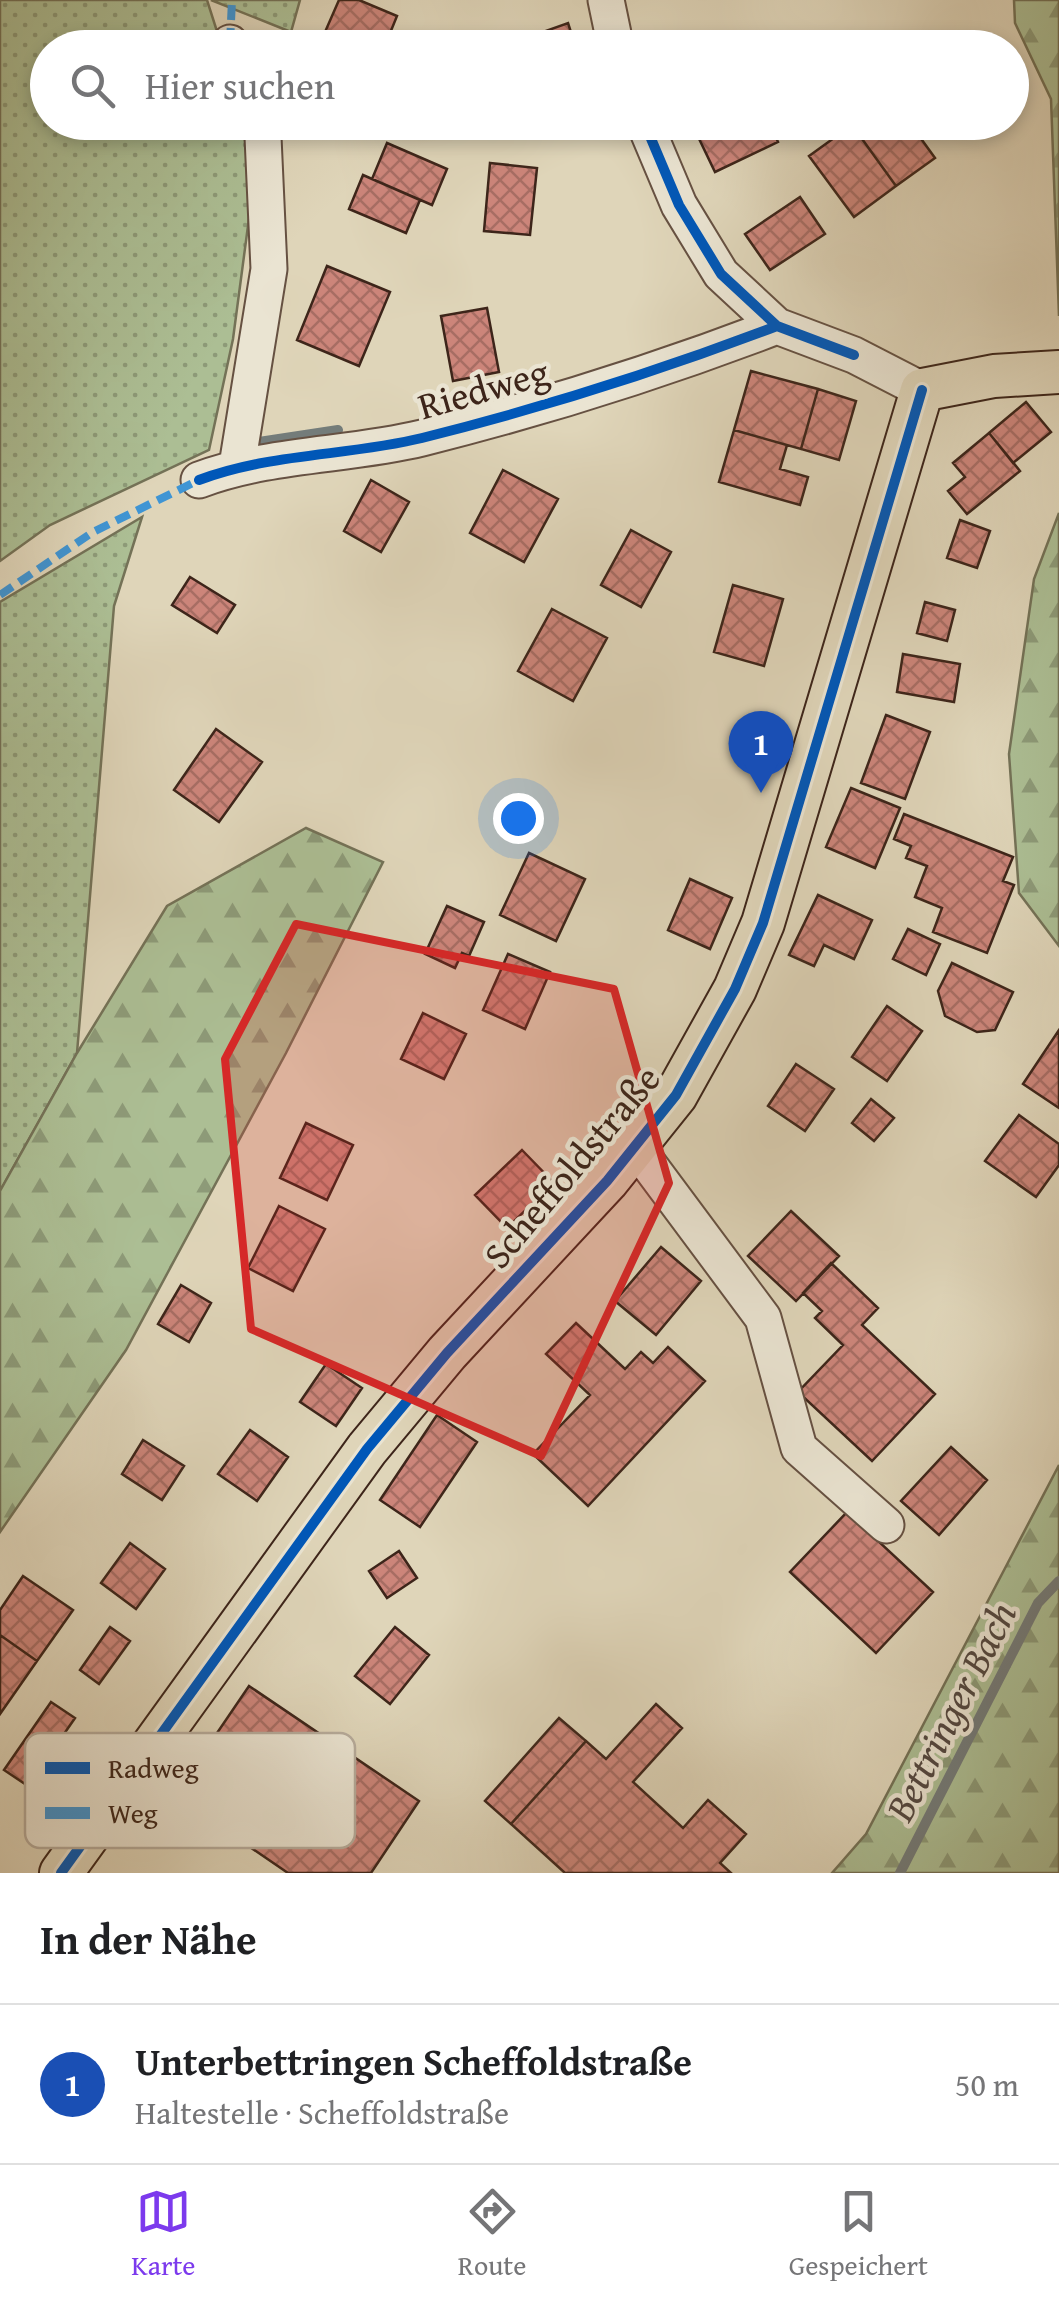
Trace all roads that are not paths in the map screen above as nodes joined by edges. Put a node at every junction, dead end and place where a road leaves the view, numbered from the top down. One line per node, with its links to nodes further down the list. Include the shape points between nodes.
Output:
1 (606, 0): 2 (street)
2 (612, 30)
3 (263, 140): 8 (street, via 269,269)
4 (652, 140): 5 (street, via 679,205 721,274)
5 (777, 326): 7 (street); 8 (street, Riedweg, via 678,363 419,438)
6 (1059, 372): 7 (main road)
7 (922, 390): 10 (main road, Scheffoldstraße, via 763,924 676,1095)
8 (238, 466): 9 (street, Riedweg)
9 (199, 480)
10 (634, 1146): 11 (street, via 764,1318 799,1448); 12 (main road, Scheffoldstraße, via 367,1450)
11 (886, 1524)
12 (162, 1733)
13 (79, 1848): 14 (main road, Scheffoldstraße)
14 (61, 1873)

